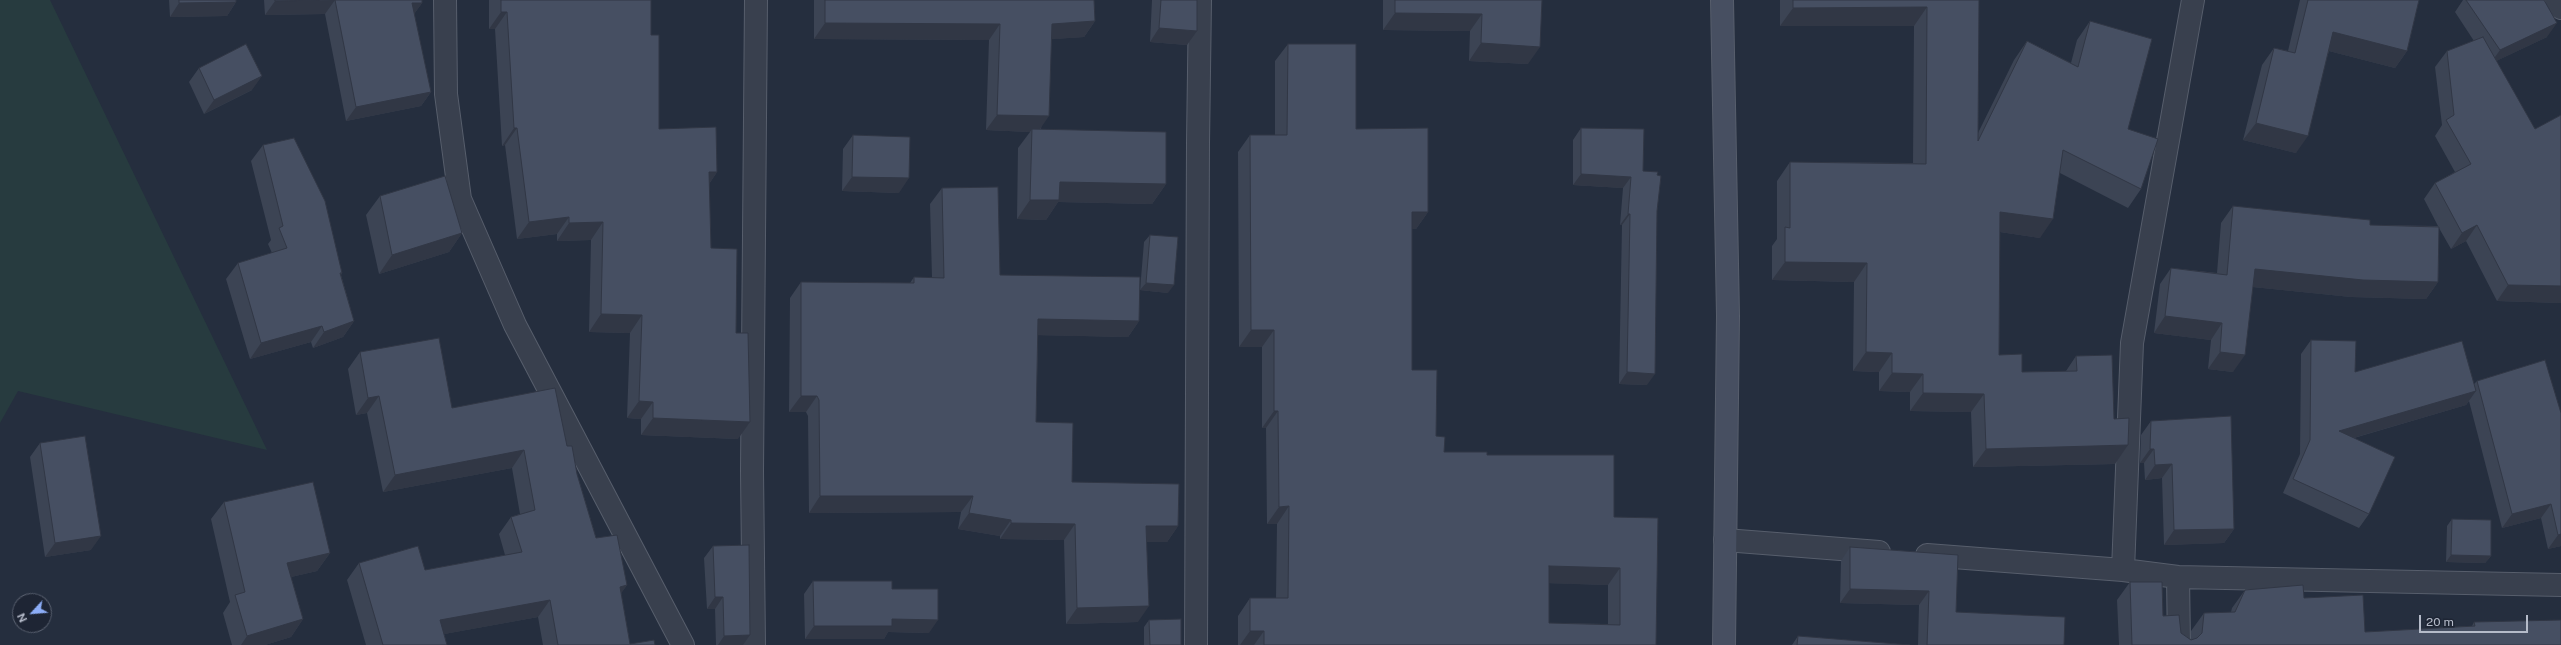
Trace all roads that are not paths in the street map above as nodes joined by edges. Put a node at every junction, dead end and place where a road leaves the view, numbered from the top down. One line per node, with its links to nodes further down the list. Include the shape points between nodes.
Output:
1 (446, 0): 12 (street, via 446,94 460,199 515,325)
2 (756, 0): 13 (street, via 752,470)
3 (1200, 0): 14 (street)
4 (1722, 0): 8 (street, via 1728,316)
5 (2193, 0): 9 (street, via 2132,343)
6 (2556, 0): 7 (street)
7 (2561, 8)
8 (1725, 540): 9 (street); 15 (street)
9 (2123, 570): 10 (street)
10 (2178, 577): 11 (street); 16 (street)
11 (2561, 585)
12 (684, 645)
13 (754, 645)
14 (1196, 645)
15 (1724, 645)
16 (2179, 645)

